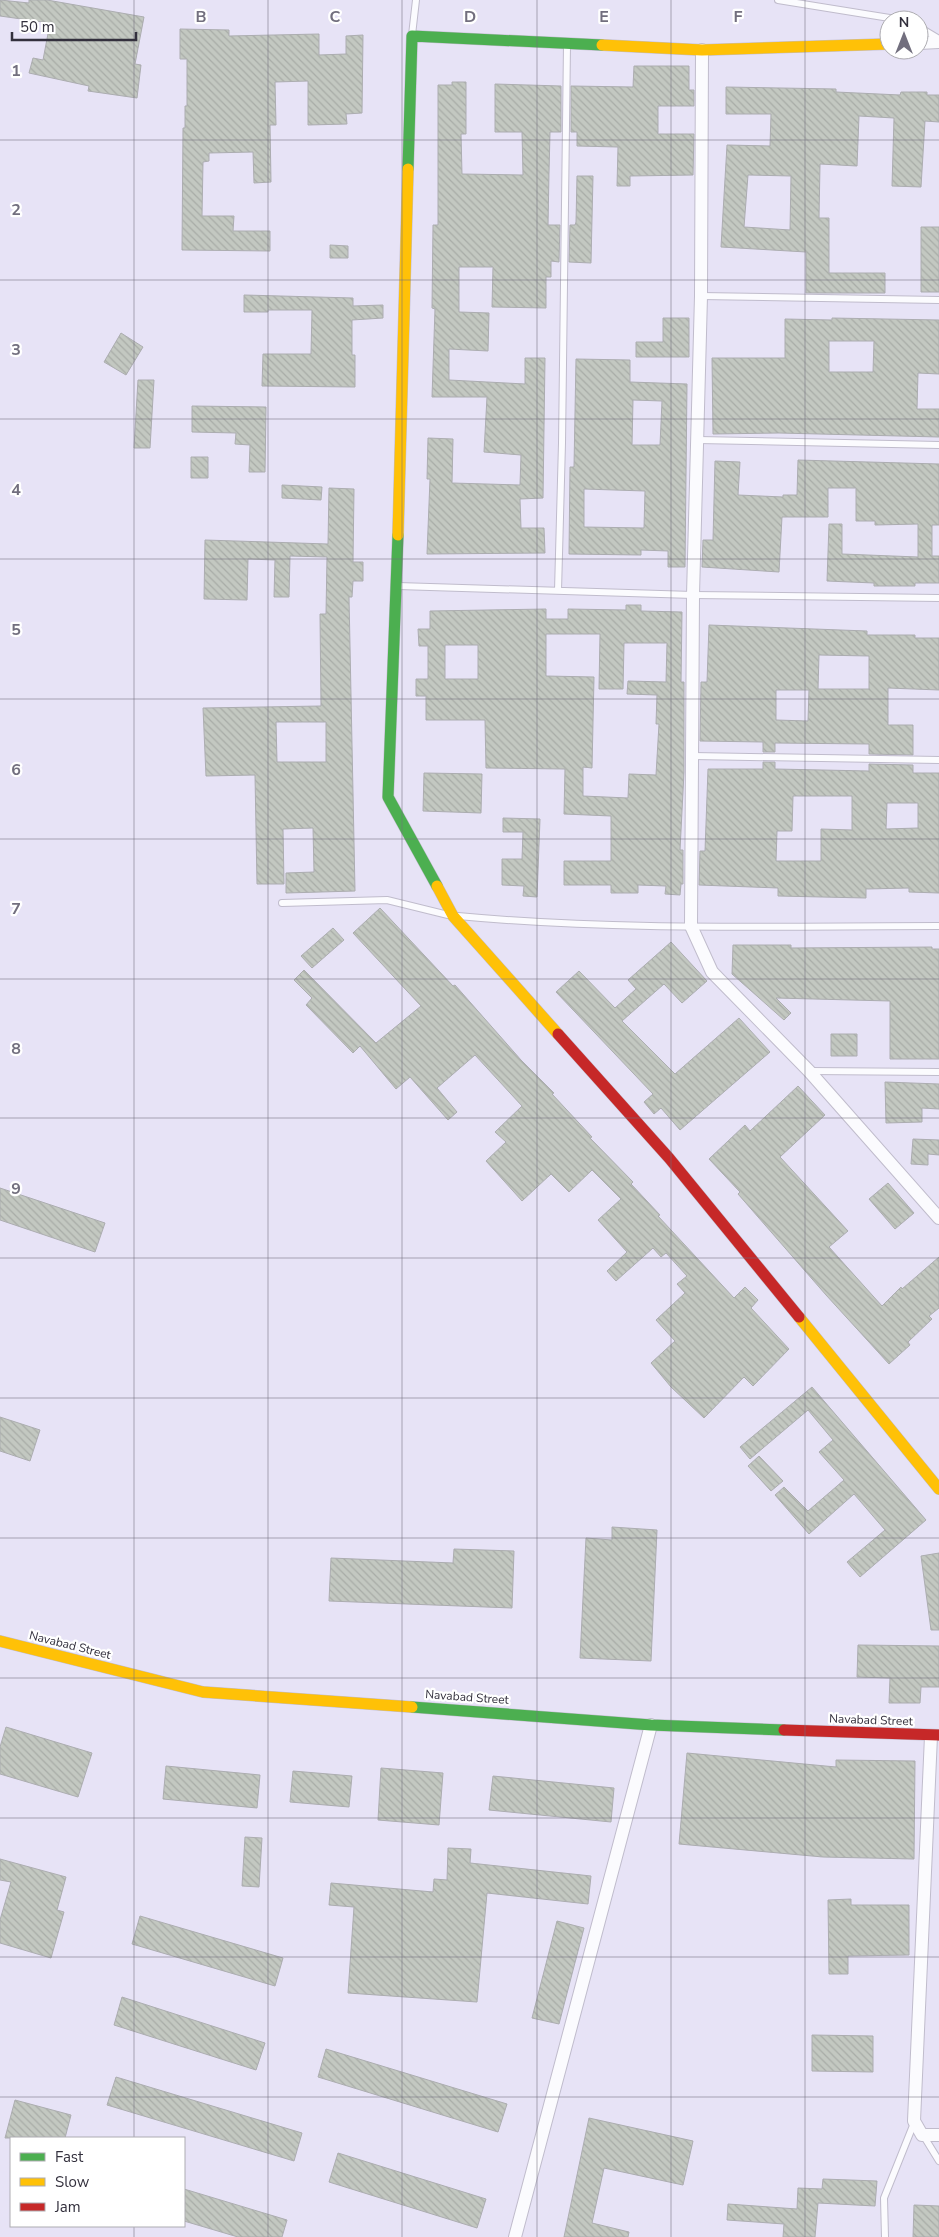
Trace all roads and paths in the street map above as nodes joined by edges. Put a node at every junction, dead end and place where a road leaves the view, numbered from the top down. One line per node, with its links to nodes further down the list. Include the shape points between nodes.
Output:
1 (416, 0): 4 (lane)
2 (778, 0): 3 (lane)
3 (879, 16)
4 (412, 36): 6 (street); 12 (street)
5 (879, 44): 7 (street)
6 (567, 45): 7 (street); 13 (lane)
7 (702, 50): 8 (street)
8 (701, 296): 9 (lane); 10 (street)
9 (939, 300)
10 (698, 440): 11 (lane); 14 (street)
11 (939, 446)
12 (397, 586): 13 (lane); 19 (street, via 388,797)
13 (558, 591): 14 (lane)
14 (693, 595): 15 (lane); 16 (street)
15 (939, 598)
16 (693, 756): 17 (lane); 20 (street)
17 (939, 760)
18 (282, 903): 19 (lane, via 387,900)
19 (453, 916): 20 (lane, via 525,922); 25 (street, via 669,1158)
20 (692, 926): 21 (lane); 22 (street, via 712,972)
21 (939, 926)
22 (810, 1071): 23 (lane); 24 (street)
23 (939, 1072)
24 (939, 1218)
25 (939, 1490)
26 (0, 1641): 27 (street, Navabad Street, via 203,1692)
27 (651, 1725): 28 (street, Navabad Street); 33 (street)
28 (935, 1735): 29 (street)
29 (914, 2121): 30 (street); 34 (lane, via 884,2198)
30 (922, 2135): 31 (street); 32 (lane)
31 (939, 2135)
32 (939, 2161)
33 (515, 2237)
34 (885, 2237)

